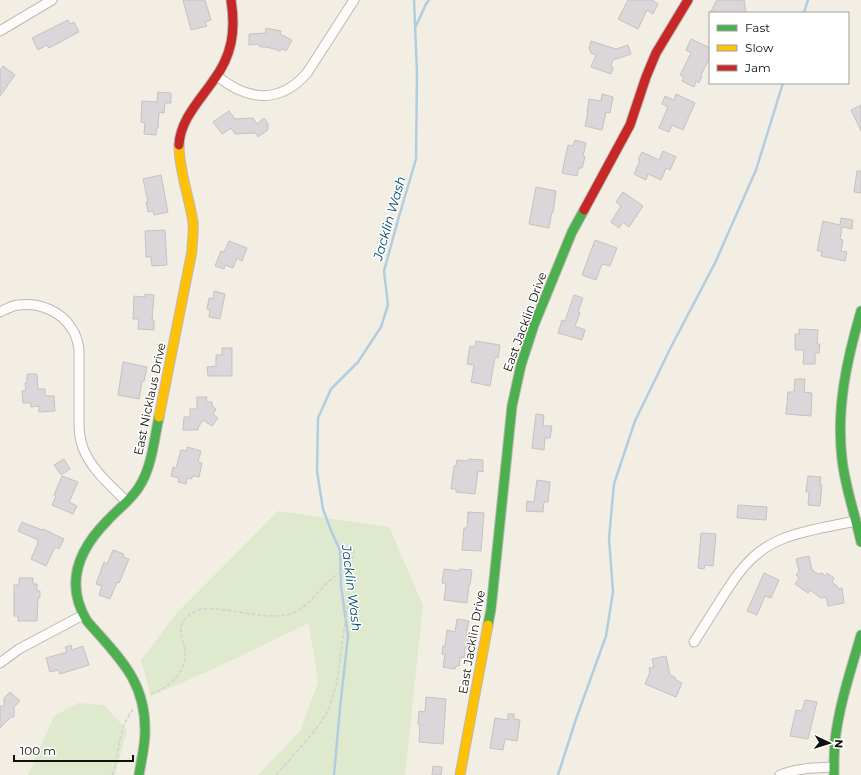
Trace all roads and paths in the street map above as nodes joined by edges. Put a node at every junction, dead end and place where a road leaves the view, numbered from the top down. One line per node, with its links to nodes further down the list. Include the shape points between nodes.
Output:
1 (52, 0): 5 (street)
2 (231, 0): 6 (street, East Nicklaus Drive, via 233,38)
3 (354, 0): 6 (street, via 307,73 289,89 278,94 249,94)
4 (688, 0): 22 (street, East Jacklin Drive, via 656,53 630,125 566,247 523,357 512,406 491,609)
5 (0, 31)
6 (217, 76): 9 (street, East Nicklaus Drive, via 185,121 179,141 180,160 193,225 192,251 152,453 143,479)
7 (861, 311): 10 (street, via 843,386 840,433 847,487)
8 (0, 312): 9 (street, via 18,305 44,307 57,313 73,330 79,350 79,423 82,446 96,470)
9 (126, 501): 13 (street, East Nicklaus Drive, via 98,529 81,555 77,568 76,591)
10 (856, 521): 11 (street); 15 (street, via 782,539 768,546 750,560 735,577)
11 (861, 542)
12 (345, 573): 12 (path, via 354,553 348,548 344,557); 17 (path, via 328,581 302,609 295,613 276,616 214,609 201,609 192,613 185,618 180,630 185,658 180,673 167,686); 21 (path, via 350,577 350,586 337,682 330,706 319,725)
13 (83, 615): 16 (street, via 19,649); 17 (street, East Nicklaus Drive, via 133,678)
14 (861, 635): 18 (street, via 837,723)
15 (694, 642)
16 (0, 663)
17 (140, 700): 19 (path, via 124,724); 20 (street, East Nicklaus Drive, via 145,727)
18 (834, 771): 23 (street, via 799,769)
19 (112, 775)
20 (139, 775)
21 (276, 775)
22 (460, 775)
23 (780, 775)

